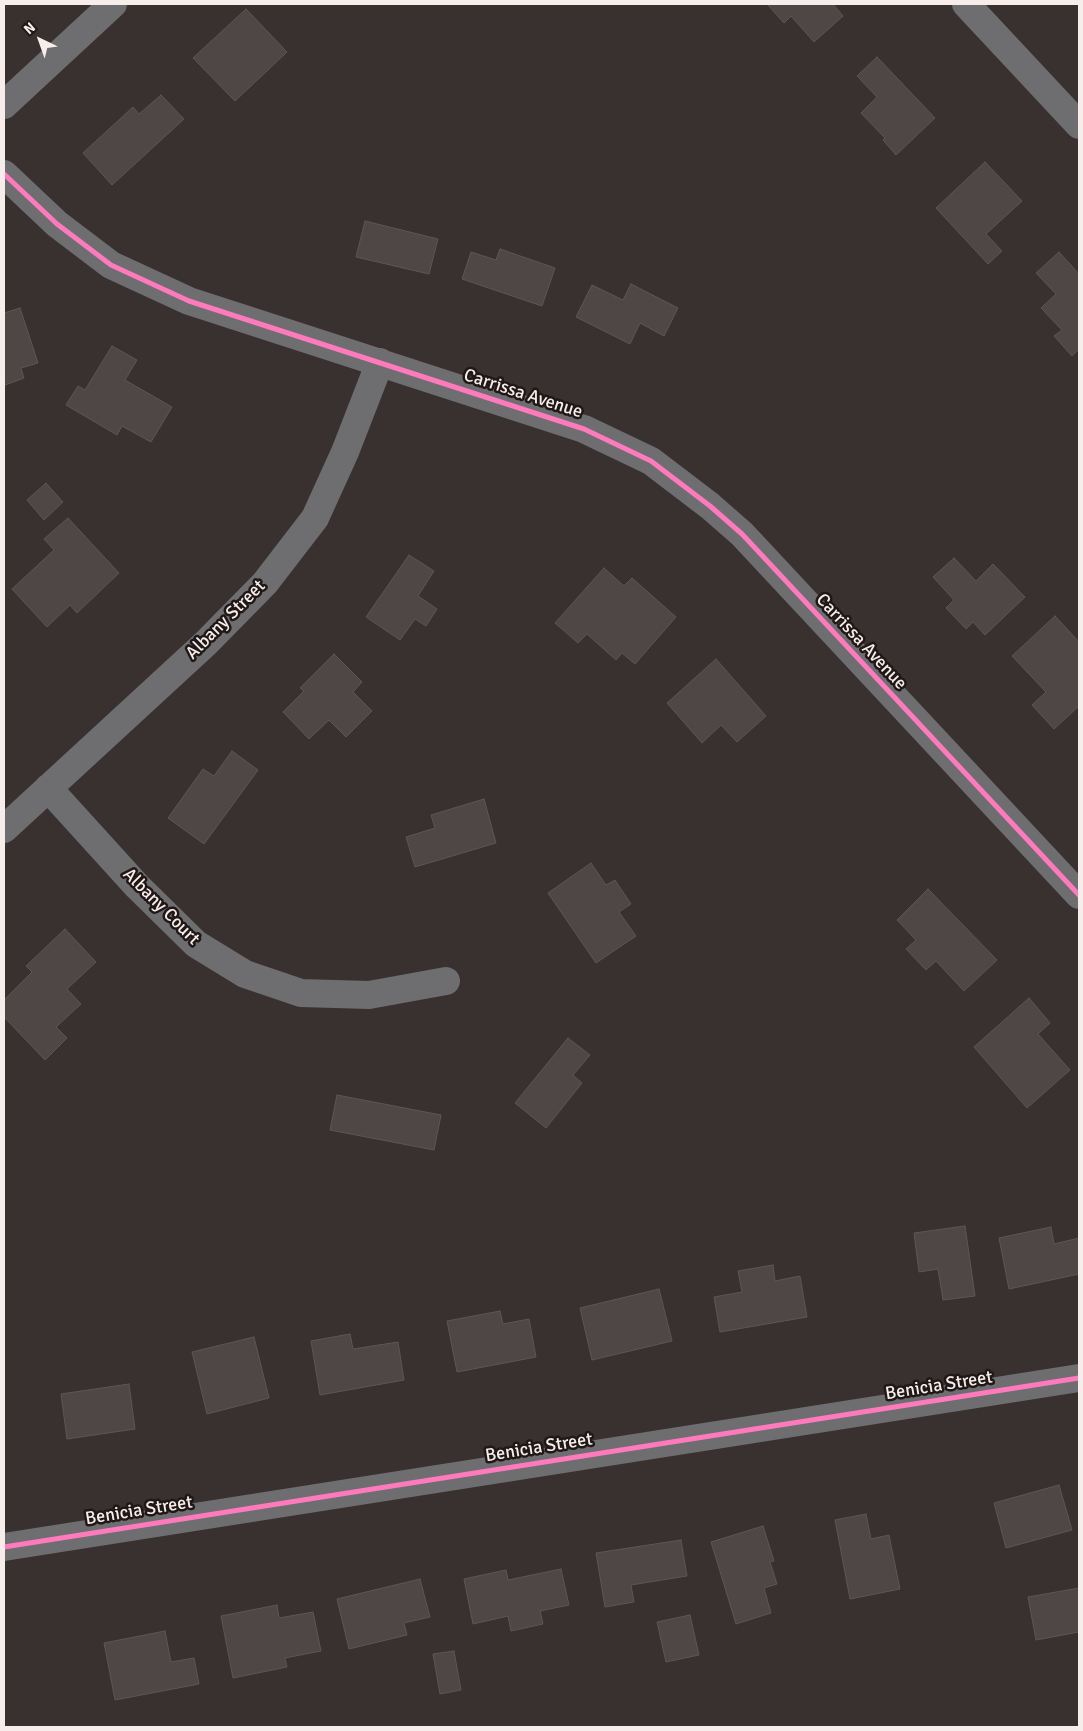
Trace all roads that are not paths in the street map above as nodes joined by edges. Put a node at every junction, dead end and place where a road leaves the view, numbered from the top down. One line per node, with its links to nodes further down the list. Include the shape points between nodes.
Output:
1 (113, 4): 3 (street)
2 (966, 4): 4 (street)
3 (4, 105)
4 (1079, 125)
5 (4, 174): 6 (street, Carrissa Avenue, via 57,224 111,265 189,301)
6 (380, 362): 7 (street, Albany Street, via 314,518 265,583 206,644); 9 (street, Carrissa Avenue, via 584,429 651,461 742,534)
7 (48, 788): 8 (street, Albany Street); 10 (street, Albany Court, via 196,944 245,974 301,993 369,995)
8 (4, 829)
9 (1079, 895)
10 (446, 981)
11 (1079, 1378): 12 (street, Benicia Street)
12 (4, 1547)

